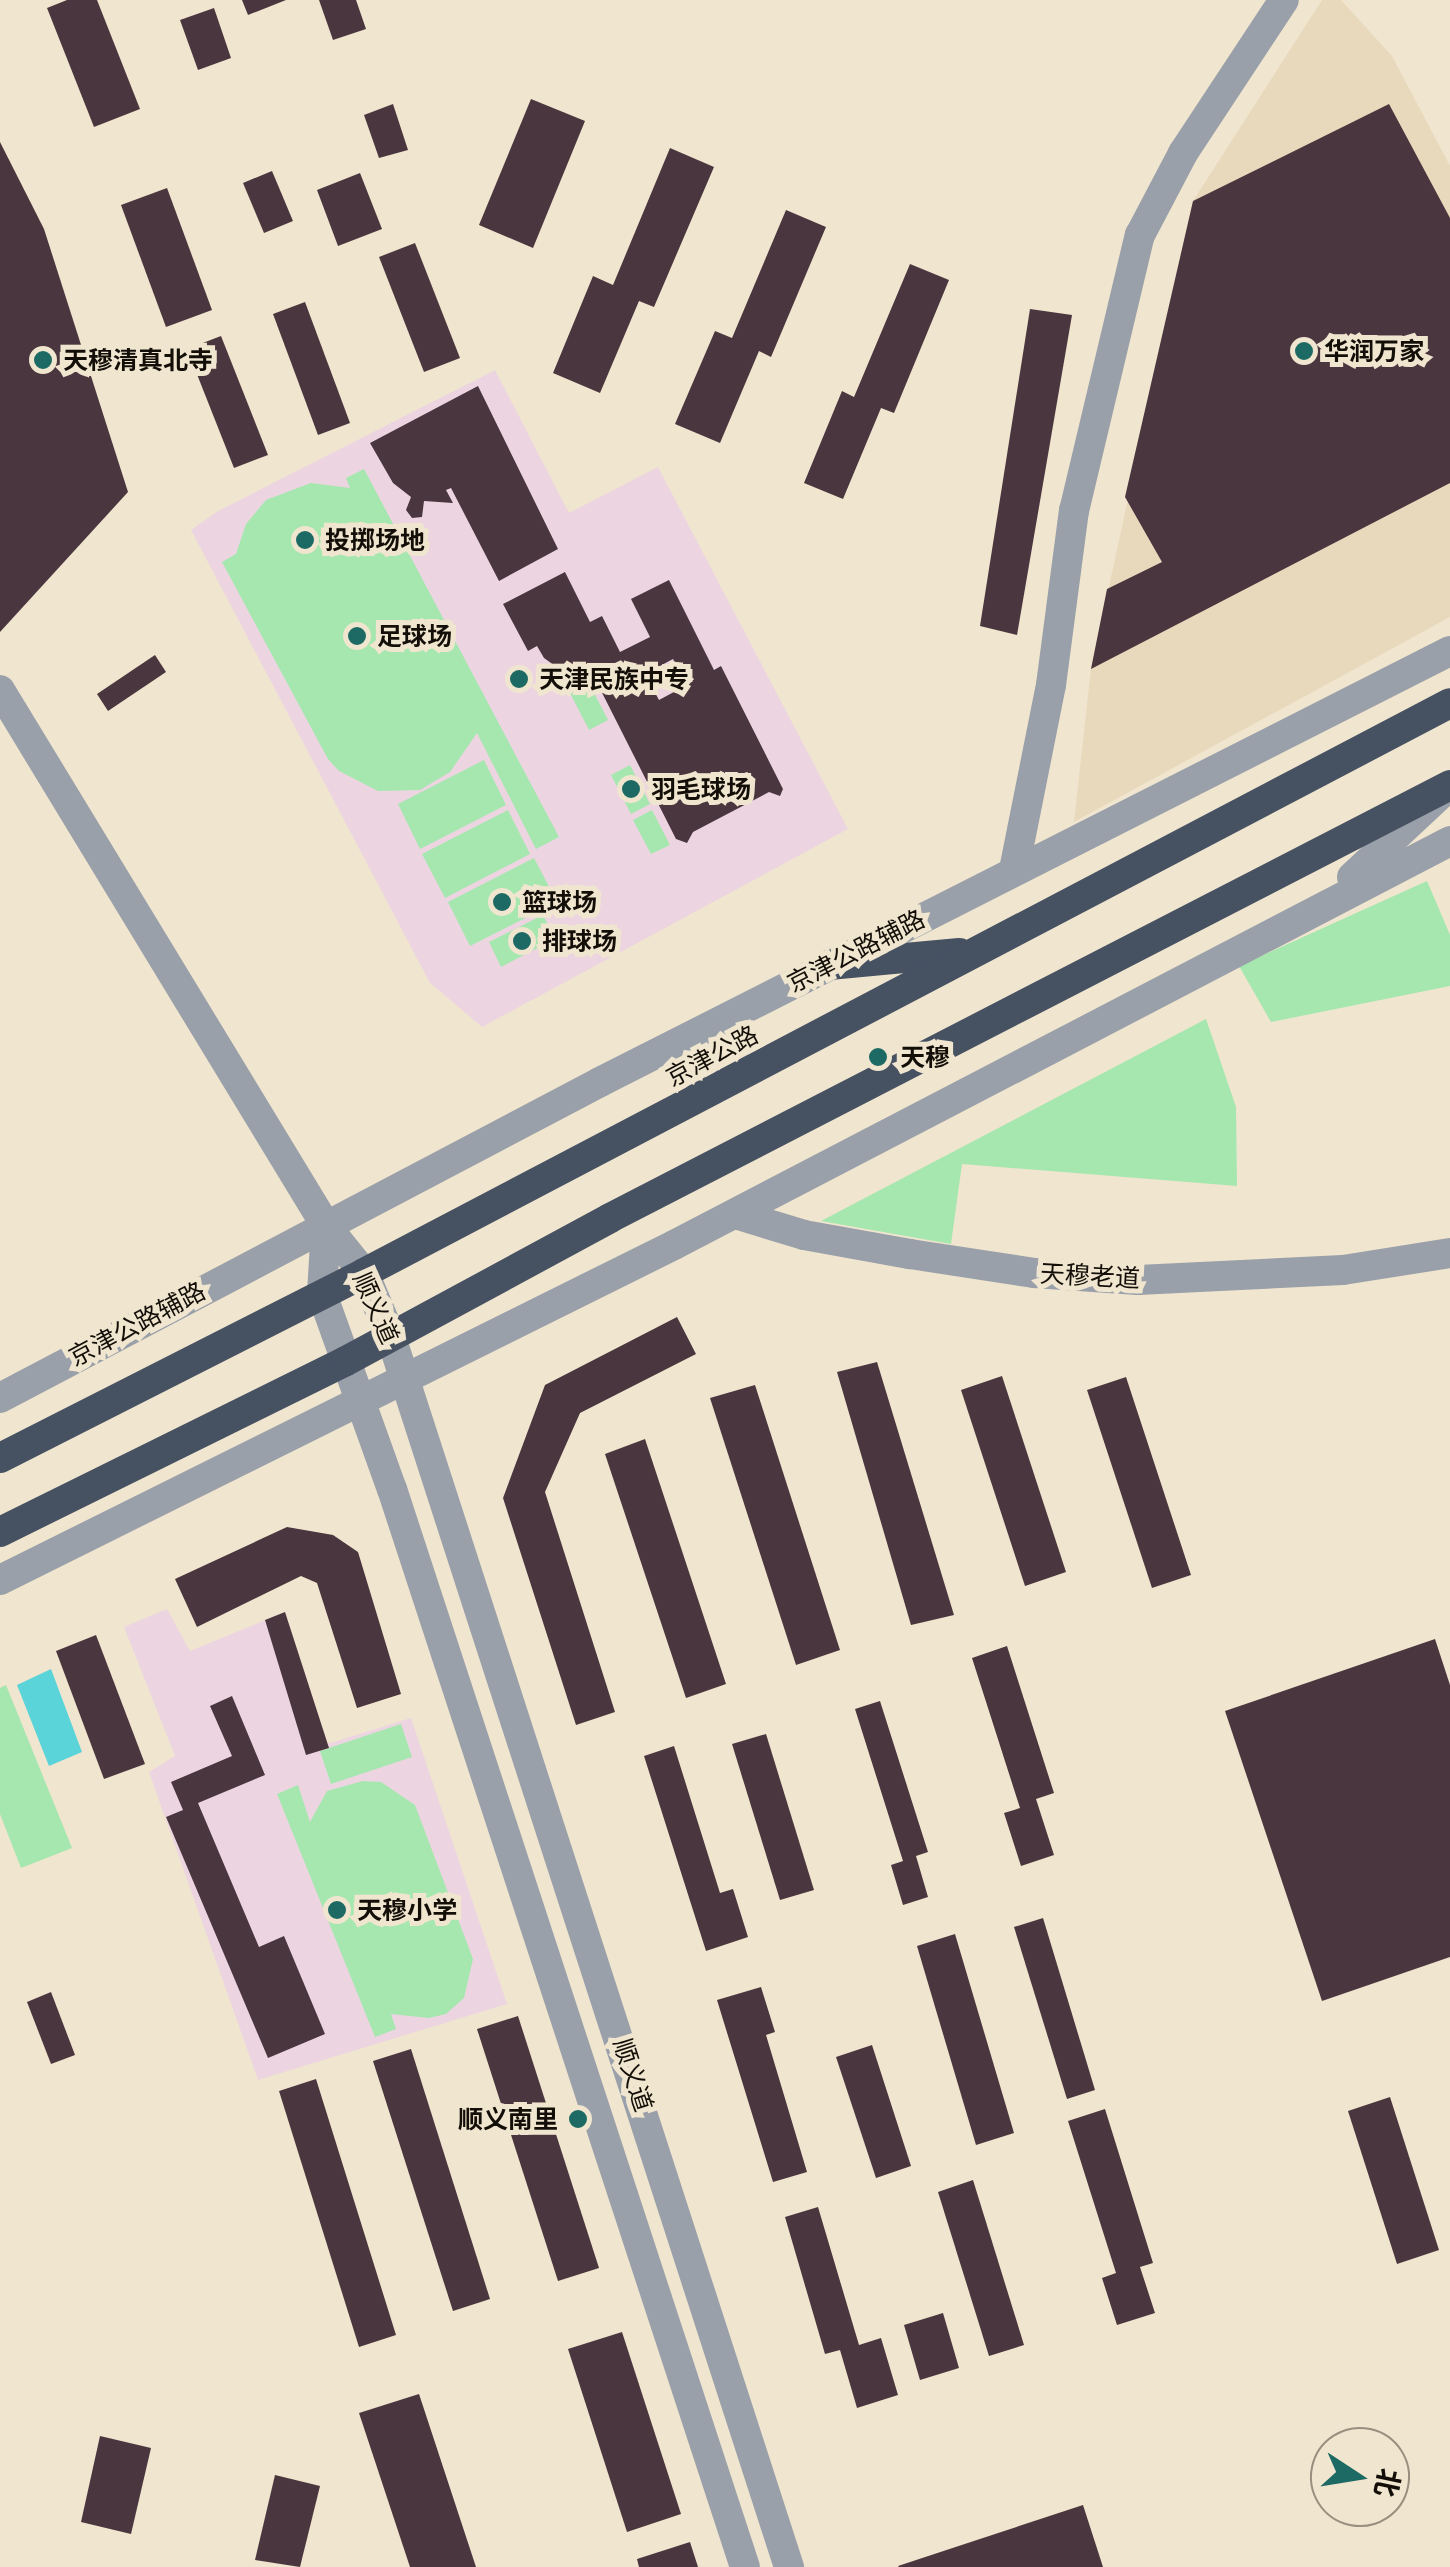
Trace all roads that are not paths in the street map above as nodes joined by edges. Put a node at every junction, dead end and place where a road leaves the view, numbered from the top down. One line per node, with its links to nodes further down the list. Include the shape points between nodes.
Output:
1 (1284, 0): 7 (street, via 1183,153 1140,235 1074,510 1051,685)
2 (1450, 651): 7 (street, 京津公路辅路)
3 (0, 690): 12 (street)
4 (1450, 703): 9 (highway, 京津公路)
5 (1449, 786): 8 (street, via 1382,853); 16 (highway)
6 (1450, 841): 8 (street)
7 (1014, 870): 10 (street, 京津公路辅路)
8 (1282, 930): 11 (street)
9 (976, 951): 10 (highway); 14 (highway, 京津公路)
10 (829, 965): 12 (street, 京津公路辅路)
11 (735, 1214): 13 (street, 天穆老道, via 804,1235 910,1254 1138,1280 1343,1270); 18 (street)
12 (326, 1226): 14 (street, 顺义道); 15 (street, 顺义道); 19 (street, 京津公路辅路)
13 (1450, 1253)
14 (364, 1272): 15 (highway, 京津公路); 16 (street, 顺义道)
15 (322, 1294): 17 (street, 顺义道); 21 (highway, 京津公路)
16 (391, 1336): 17 (highway); 18 (street, 顺义道)
17 (346, 1361): 20 (street, 顺义道); 22 (highway)
18 (406, 1379): 20 (street); 24 (street, 顺义道)
19 (0, 1398)
20 (360, 1401): 23 (street); 25 (street, 顺义道)
21 (0, 1458)
22 (0, 1532)
23 (0, 1580)
24 (596, 1964): 25 (street); 27 (street, 顺义道)
25 (554, 1978): 26 (street, 顺义道)
26 (745, 2567)
27 (790, 2567)

